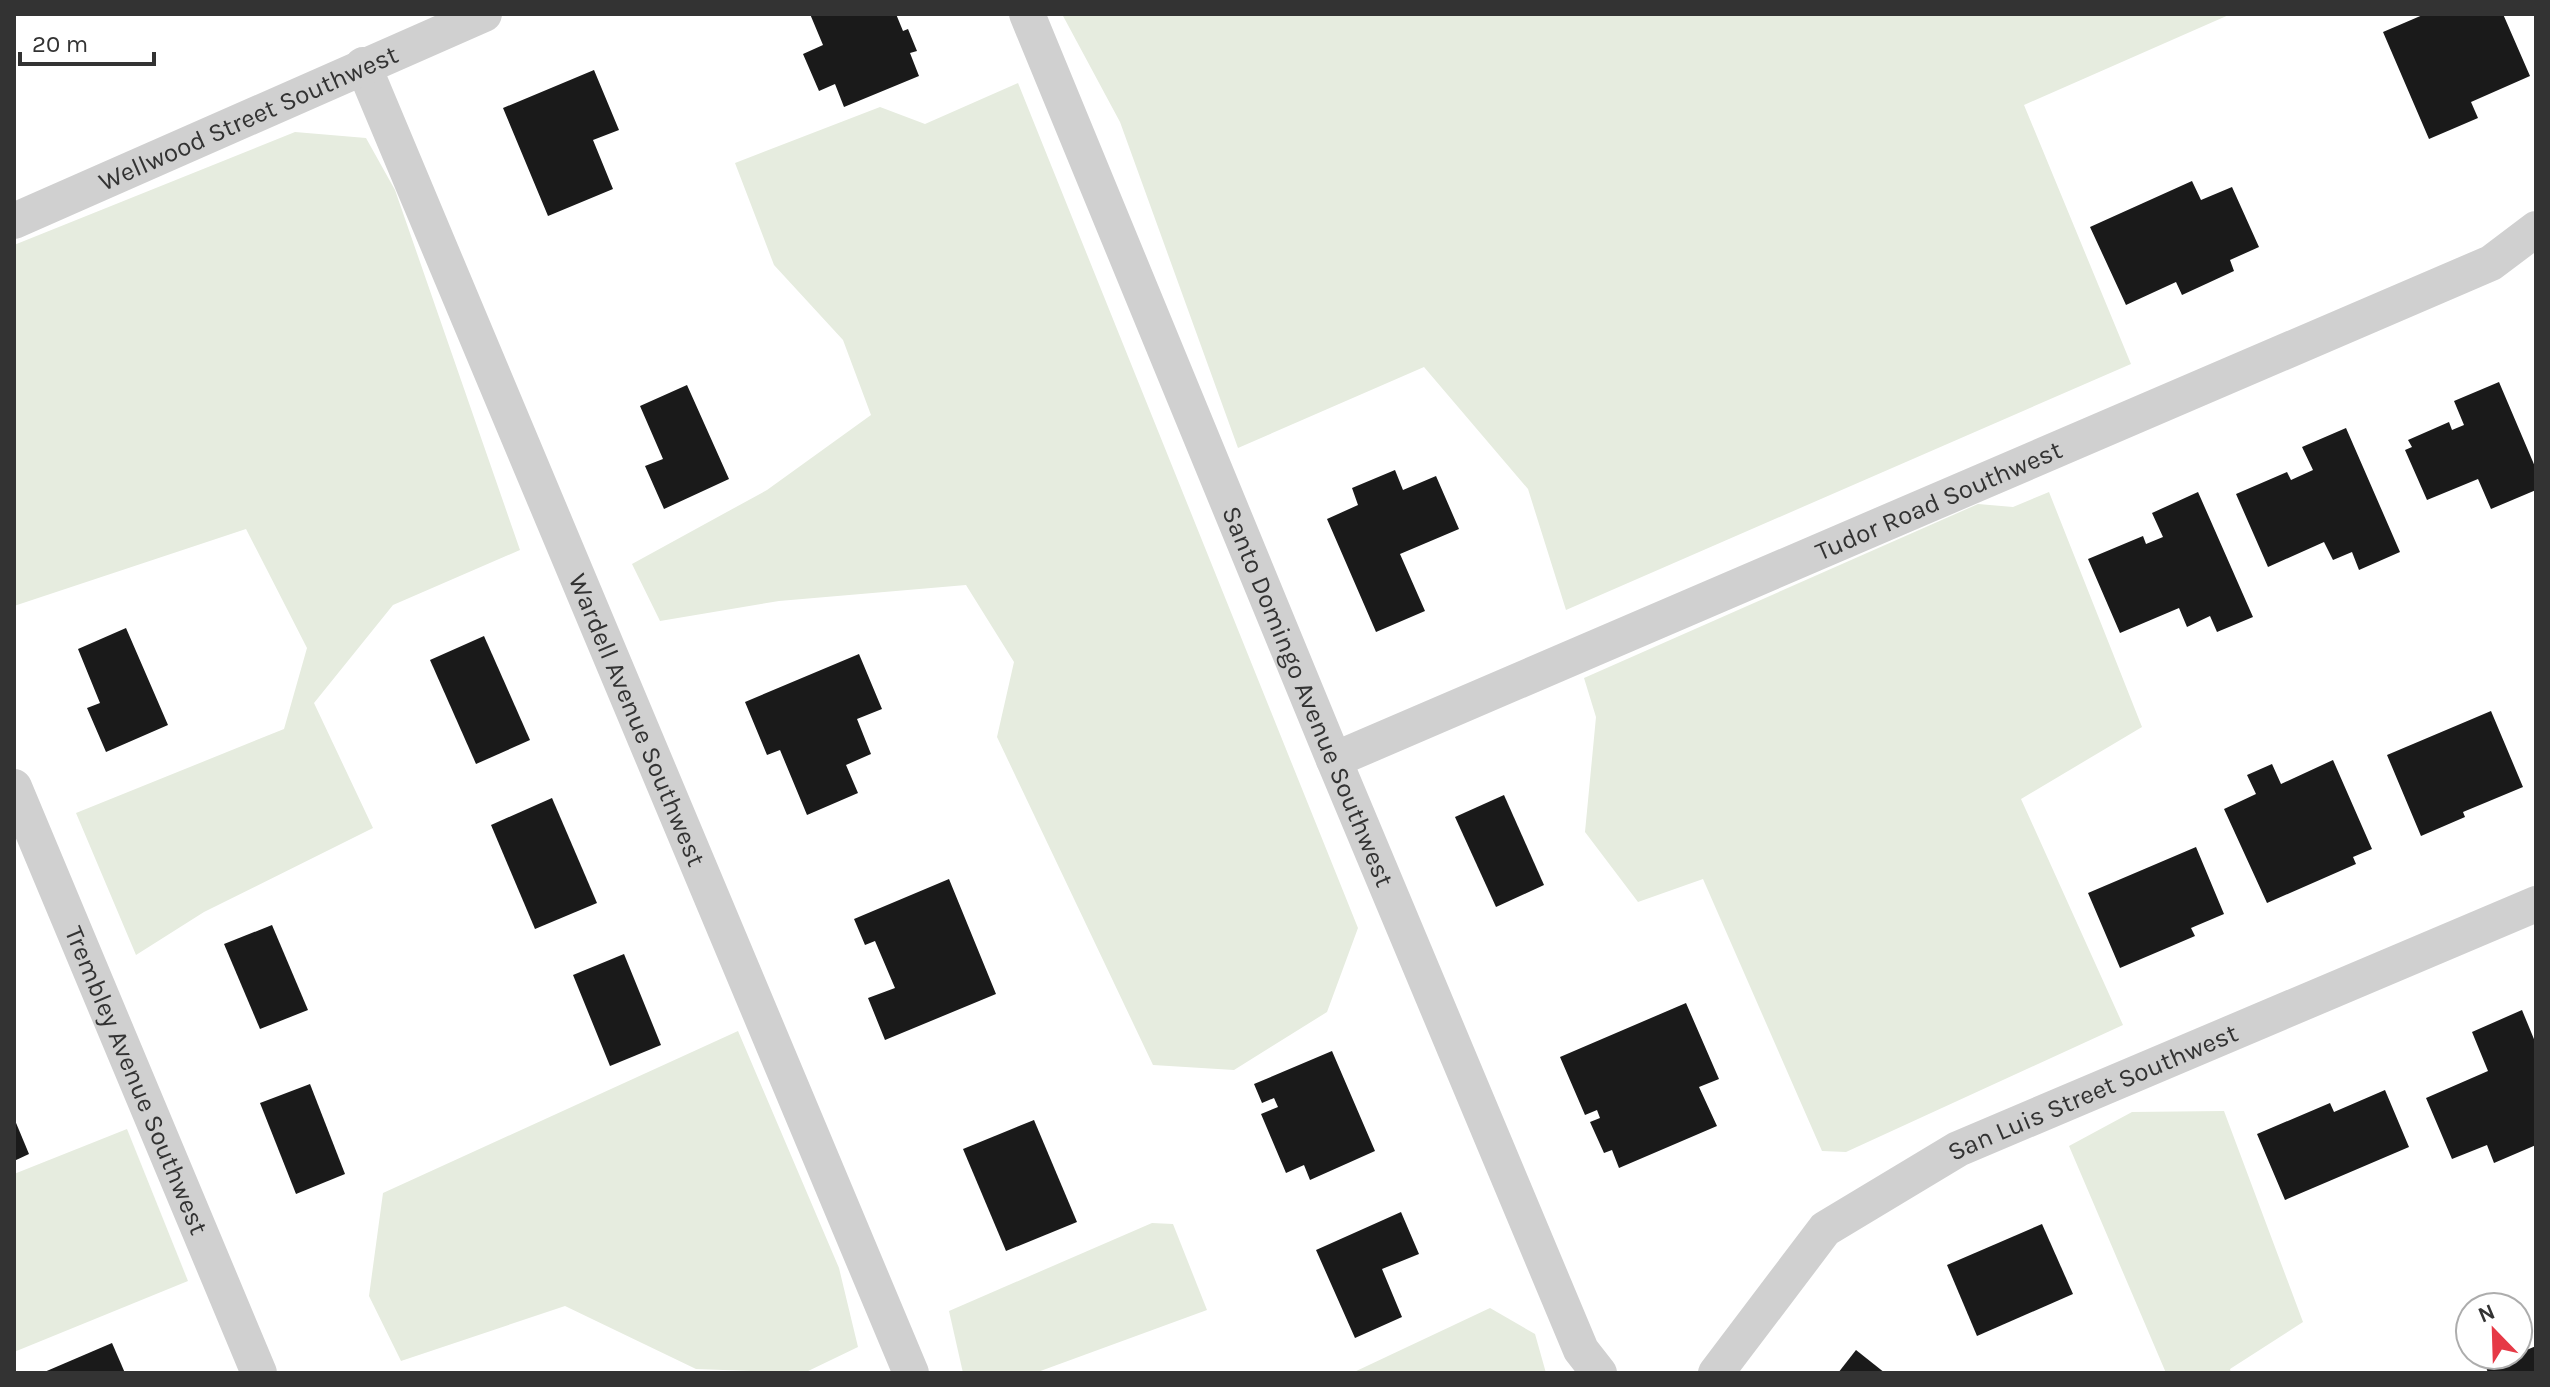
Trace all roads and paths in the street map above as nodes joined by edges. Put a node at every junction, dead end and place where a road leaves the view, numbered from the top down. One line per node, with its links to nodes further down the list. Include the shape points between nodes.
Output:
1 (484, 14): 3 (street, Wellwood Street Southwest)
2 (1027, 14): 6 (street, Santo Domingo Avenue Southwest)
3 (363, 65): 4 (street, Wellwood Street Southwest); 10 (street, Wardell Avenue Southwest)
4 (14, 221)
5 (2536, 229): 6 (street, Tudor Road Southwest, via 2491,263)
6 (1334, 760): 11 (street, Santo Domingo Avenue Southwest, via 1581,1350)
7 (14, 787): 9 (street, Trembley Avenue Southwest)
8 (2536, 904): 12 (street, San Luis Street Southwest, via 1958,1149 1825,1229)
9 (259, 1373)
10 (911, 1373)
11 (1599, 1373)
12 (1716, 1373)

